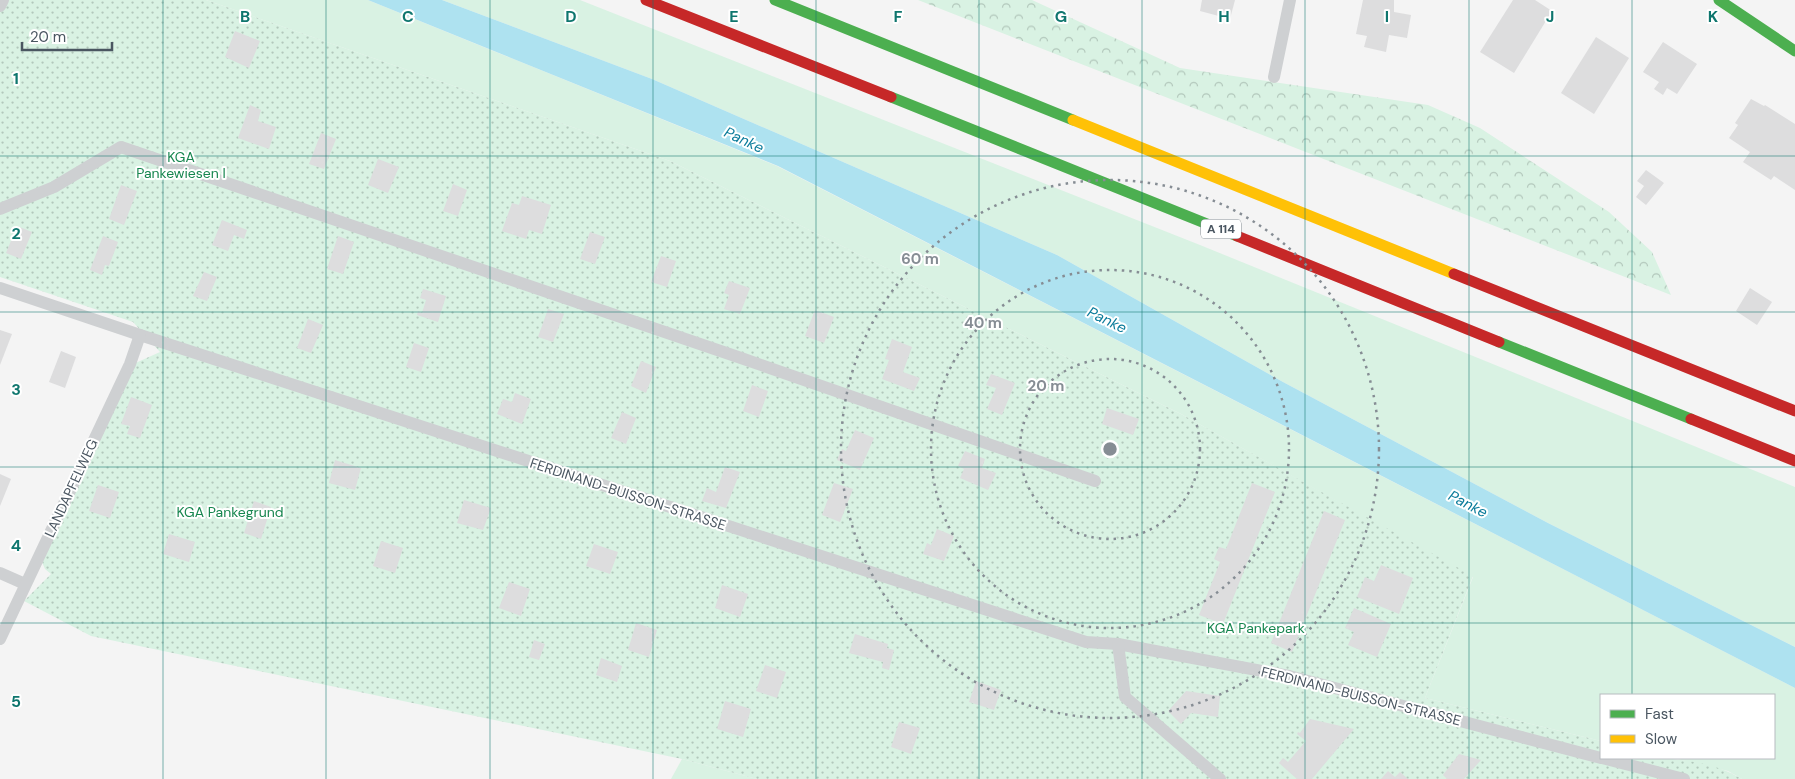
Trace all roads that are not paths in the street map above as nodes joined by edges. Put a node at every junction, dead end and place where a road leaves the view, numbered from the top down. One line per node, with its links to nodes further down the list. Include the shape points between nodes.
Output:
1 (3, 0): 6 (lane)
2 (646, 0): 13 (main road, A 114)
3 (775, 0): 12 (main road)
4 (1290, 0): 8 (lane)
5 (1719, 0): 7 (main road)
6 (0, 6)
7 (1795, 51)
8 (1274, 77)
9 (0, 209): 14 (lane, via 54,187 121,147)
10 (0, 288): 11 (lane, FERDINAND-BUISSON-STRASSE)
11 (140, 336): 16 (lane, LANDAPFELWEG, via 130,364); 18 (lane, FERDINAND-BUISSON-STRASSE, via 1086,642)
12 (1795, 411)
13 (1795, 461)
14 (1095, 481)
15 (0, 573): 16 (lane)
16 (25, 584): 17 (lane, LANDAPFELWEG)
17 (0, 639)
18 (1118, 644): 19 (lane, FERDINAND-BUISSON-STRASSE, via 1289,676); 21 (lane, via 1125,697)
19 (1600, 757)
20 (1606, 759): 22 (lane, FERDINAND-BUISSON-STRASSE)
21 (1220, 779)
22 (1684, 779)

